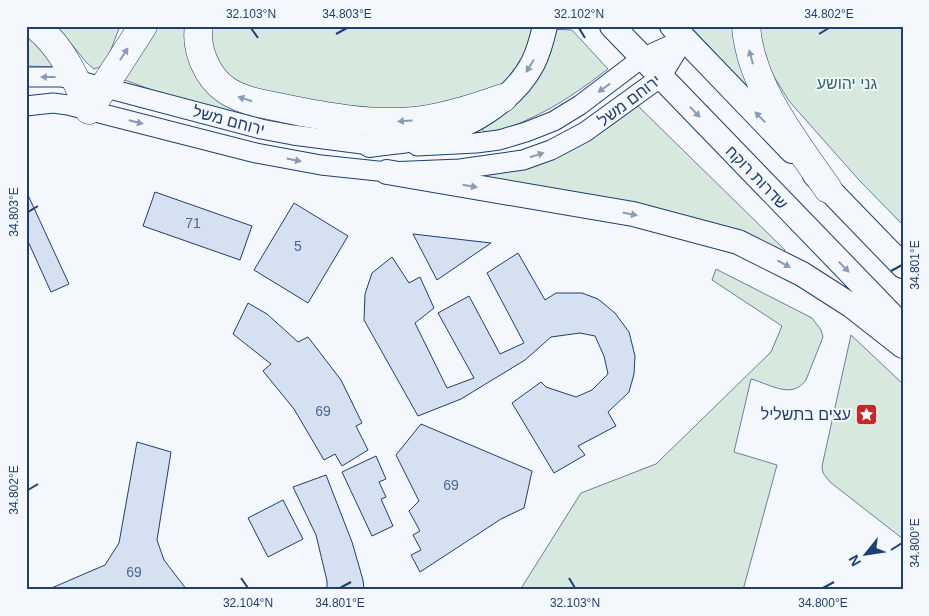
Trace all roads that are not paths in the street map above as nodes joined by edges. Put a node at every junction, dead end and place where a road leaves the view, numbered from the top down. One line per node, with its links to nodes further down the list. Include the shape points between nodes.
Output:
1 (36, 26): 11 (highway, via 57,48)
2 (143, 26): 12 (highway, one-way to 2)
3 (199, 26): 13 (highway, one-way to 3, via 442,116 390,122 318,115 260,103 238,97 214,80 199,45)
4 (545, 26): 13 (main road, one-way to 13, via 533,63)
5 (612, 26): 8 (main road, שדרות רוקח)
6 (746, 26): 18 (highway, one-way to 6, via 761,82)
7 (678, 33): 8 (street, ירוחם משל); 10 (street, ירוחם משל); 18 (main road, one-way to 7)
8 (642, 58): 10 (main road, שדרות רוקח); 16 (street, ירוחם משל, one-way to 16, via 580,105 554,121 526,132 476,143)
9 (26, 77): 11 (street, ירוחם משל, one-way to 9)
10 (661, 77): 17 (street, ירוחם משל, one-way to 10, via 424,172 523,160 551,150 593,127); 20 (main road, שדרות רוקח, one-way to 20)
11 (76, 80): 12 (street, ירוחם משל); 15 (highway)
12 (104, 87): 15 (highway); 16 (street, ירוחם משל, via 261,129)
13 (503, 98): 16 (main road, via 476,118 450,130 427,137)
14 (26, 106): 15 (street, ירוחם משל, via 53,104)
15 (89, 110): 17 (street, ירוחם משל, one-way to 17, via 256,153)
16 (370, 145)
17 (388, 172): 21 (main road, one-way to 21, via 633,214 738,242 802,274 852,306)
18 (828, 189): 19 (main road)
19 (903, 266)
20 (903, 327)
21 (903, 346)

